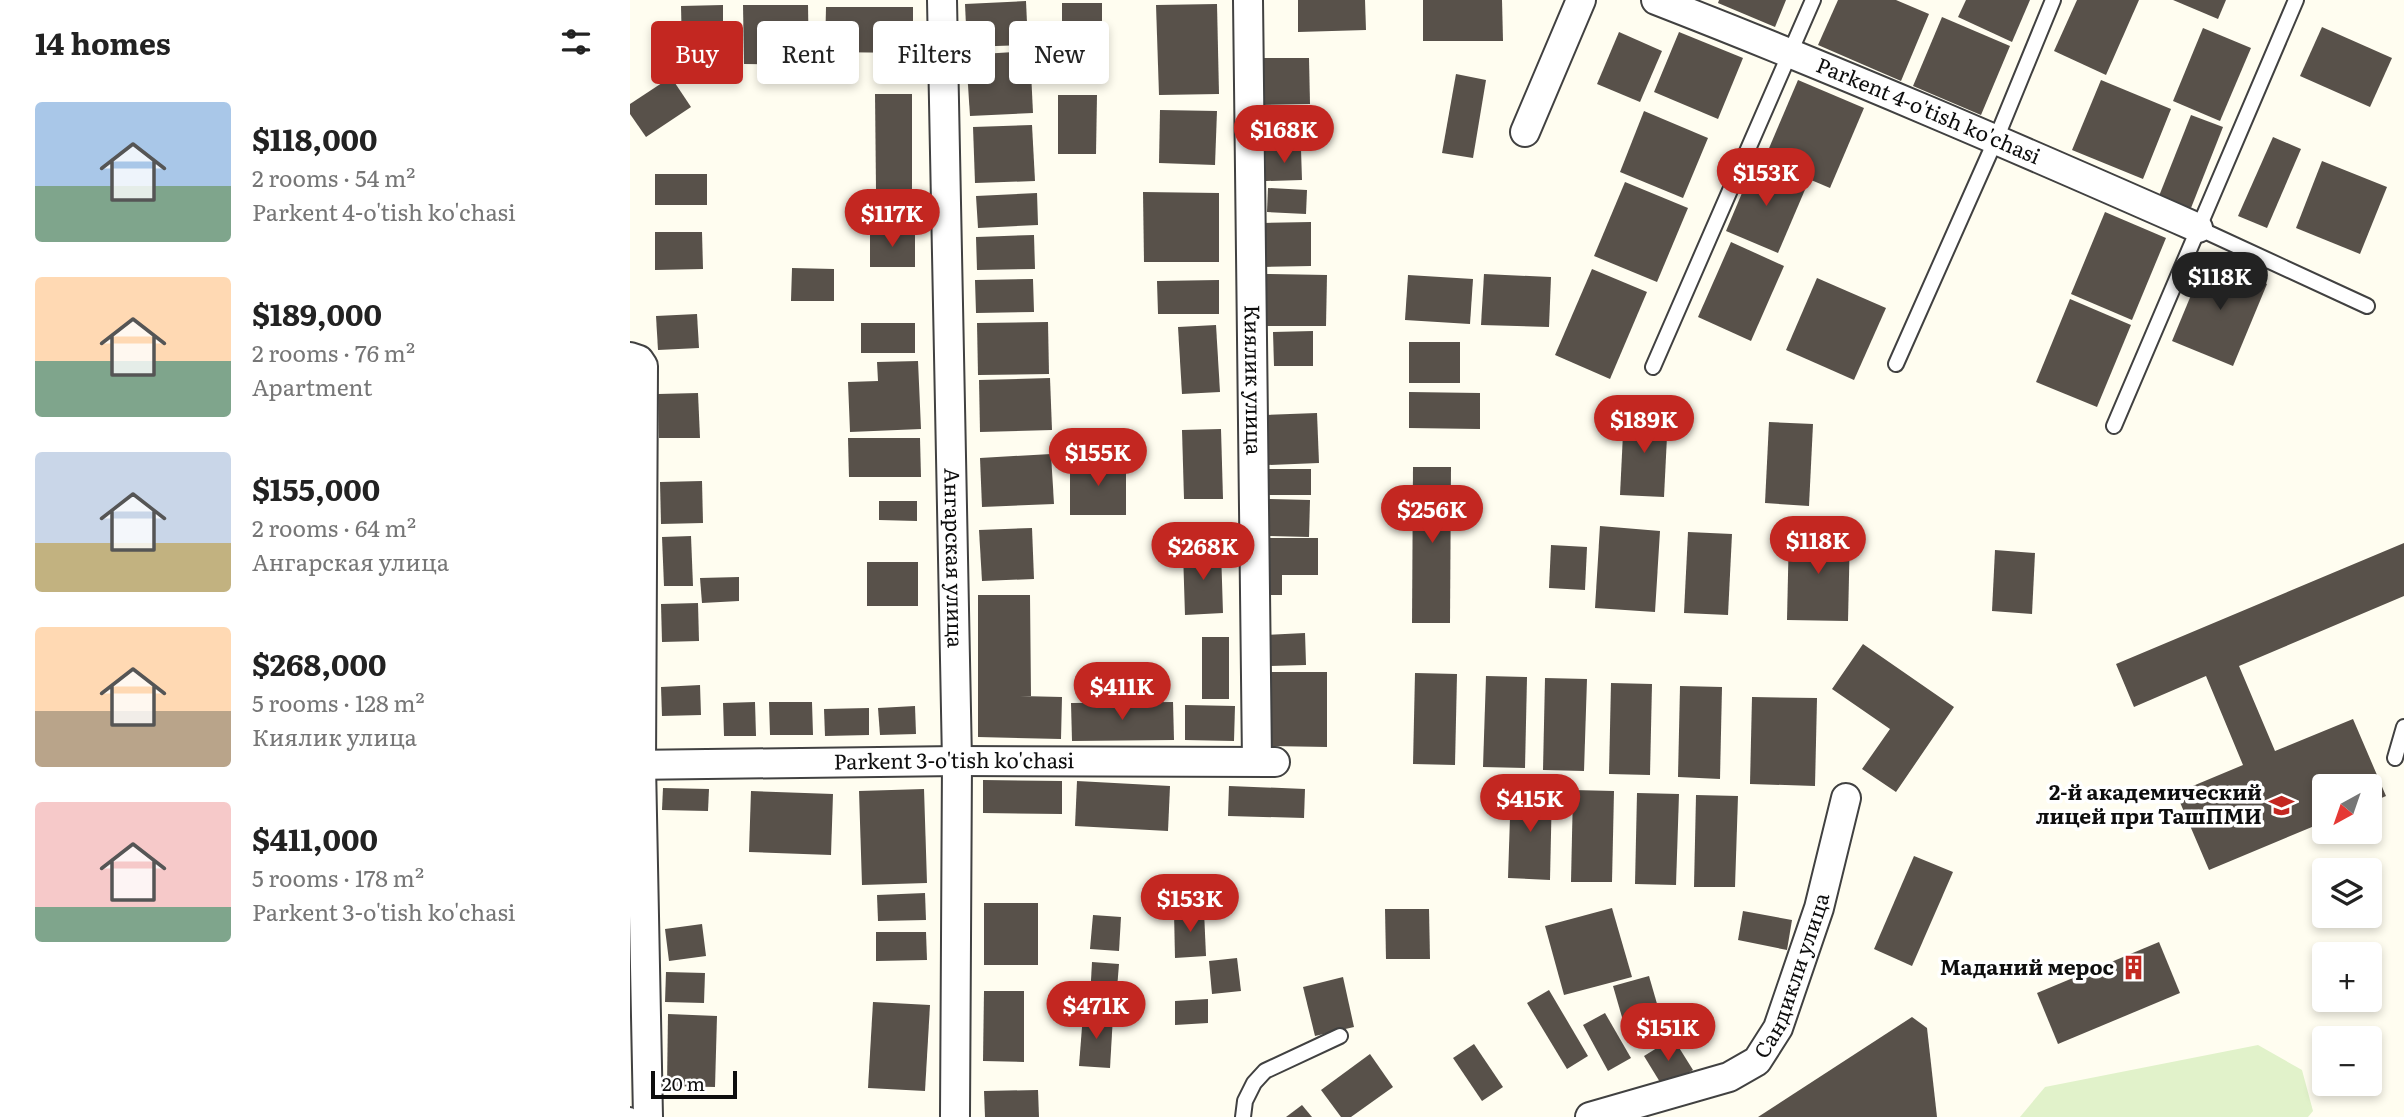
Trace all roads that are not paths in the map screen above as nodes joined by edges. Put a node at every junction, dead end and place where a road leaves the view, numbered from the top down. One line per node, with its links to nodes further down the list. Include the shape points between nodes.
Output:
1 (942, 0): 19 (street, Ангарская улица)
2 (1248, 0): 20 (street, Киялик улица)
3 (1581, 0): 9 (street)
4 (1656, 0): 8 (street, Parkent 4-o'tish ko'chasi)
5 (1813, 0): 8 (lane)
6 (2053, 0): 10 (lane)
7 (2296, 0): 11 (lane)
8 (1791, 53): 10 (street, Parkent 4-o'tish ko'chasi); 15 (lane)
9 (1525, 132)
10 (1996, 139): 11 (street, Parkent 4-o'tish ko'chasi); 14 (lane)
11 (2199, 228): 12 (lane); 16 (lane)
12 (2367, 306)
13 (630, 357): 21 (street, via 643,366)
14 (1896, 364)
15 (1653, 367)
16 (2114, 426)
17 (2404, 727): 18 (lane)
18 (2395, 758)
19 (957, 761): 20 (street, Parkent 3-o'tish ko'chasi); 21 (street, Parkent 3-o'tish ko'chasi); 25 (street, Ангарская улица)
20 (1266, 762)
21 (636, 765): 24 (street)
22 (1846, 798): 27 (street, Сандикли улица, via 1819,908 1778,1028 1757,1061 1729,1077)
23 (1340, 1036): 26 (lane, via 1265,1071 1245,1101)
24 (648, 1117)
25 (955, 1117)
26 (1243, 1117)
27 (1590, 1117)

